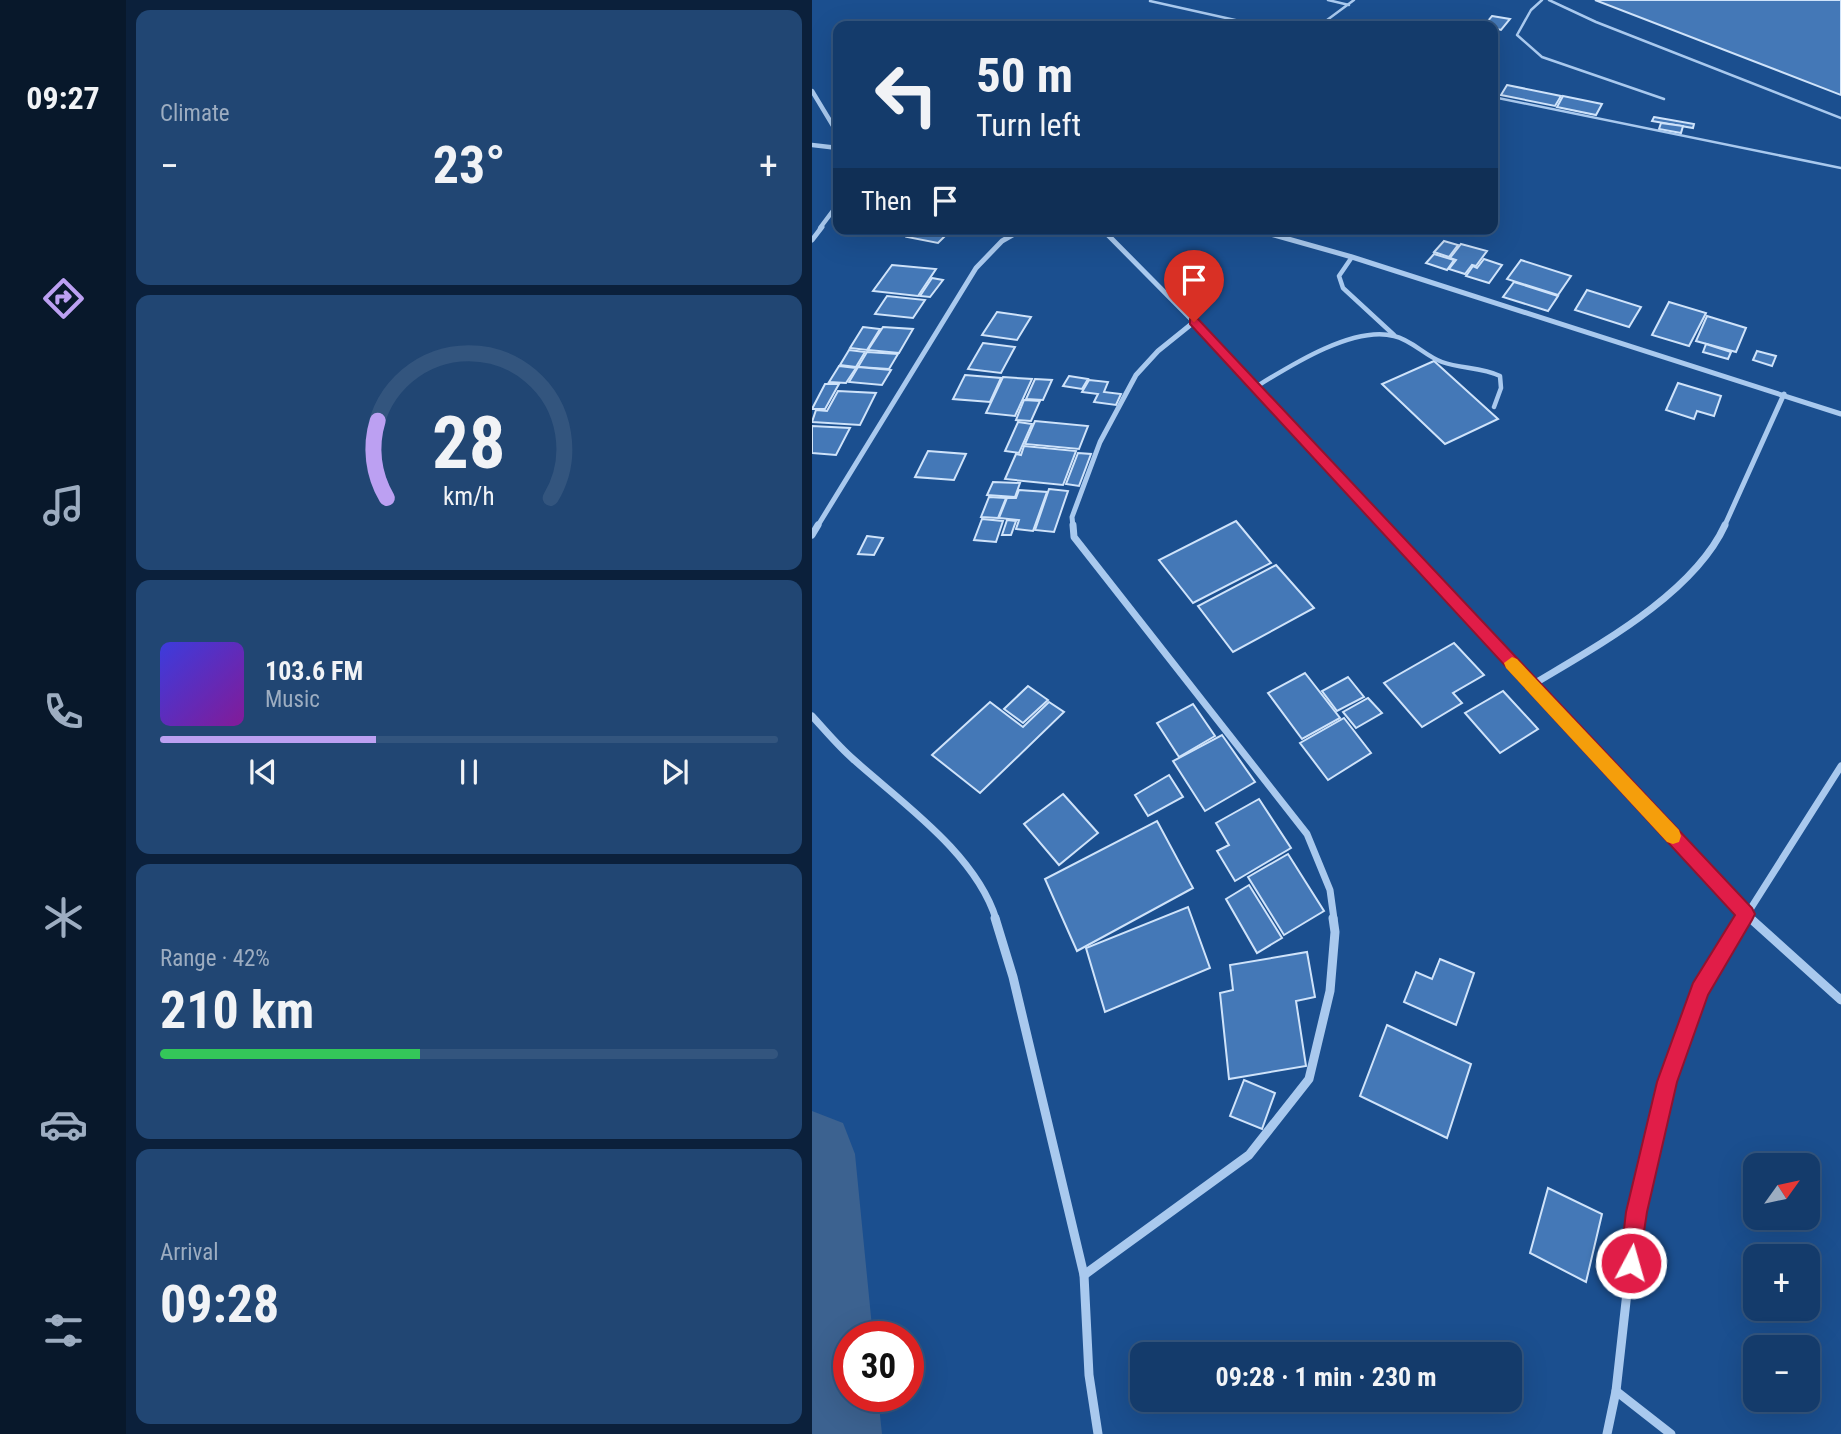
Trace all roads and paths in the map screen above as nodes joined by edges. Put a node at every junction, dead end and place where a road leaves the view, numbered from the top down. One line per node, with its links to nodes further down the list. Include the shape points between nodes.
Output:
1 (1328, 0): 6 (lane)
2 (1354, 0): 6 (lane)
3 (1542, 0): 11 (lane, via 1517,36 1542,57)
4 (1549, 0): 12 (lane)
5 (1150, 1): 7 (lane)
6 (1349, 5): 8 (lane)
7 (1240, 21)
8 (1326, 21)
9 (812, 92): 13 (street)
10 (1498, 98): 16 (lane)
11 (1664, 99)
12 (1841, 118)
13 (833, 126)
14 (812, 145): 15 (street)
15 (833, 147)
16 (1841, 168)
17 (833, 211): 21 (street)
18 (1013, 235): 29 (street, via 976,268)
19 (1108, 235): 23 (street)
20 (1274, 235): 22 (street)
21 (813, 237)
22 (1352, 257): 24 (lane, via 1339,276 1343,288); 26 (street)
23 (1194, 322): 25 (street); 35 (street, via 1136,375 1100,442 1072,517 1074,537 1307,834 1330,890 1335,932 1330,991 1309,1079 1249,1155)
24 (1394, 335): 25 (lane, via 1347,342 1297,362); 27 (lane, via 1448,364 1486,368 1500,376)
25 (1254, 388): 30 (street)
26 (1784, 394): 28 (street); 30 (street, via 1723,530 1699,564 1620,631)
27 (1494, 407)
28 (1841, 414)
29 (812, 535)
30 (1532, 685): 33 (street)
31 (812, 716): 35 (street, via 850,757 923,818 967,867 993,911)
32 (1841, 766): 33 (street)
33 (1746, 914): 34 (street); 36 (street, via 1700,990 1667,1082 1636,1212)
34 (1841, 1000)
35 (1084, 1275): 37 (street, via 1089,1376)
36 (1616, 1391): 38 (street); 39 (street)
37 (1098, 1434)
38 (1607, 1434)
39 (1671, 1434)

